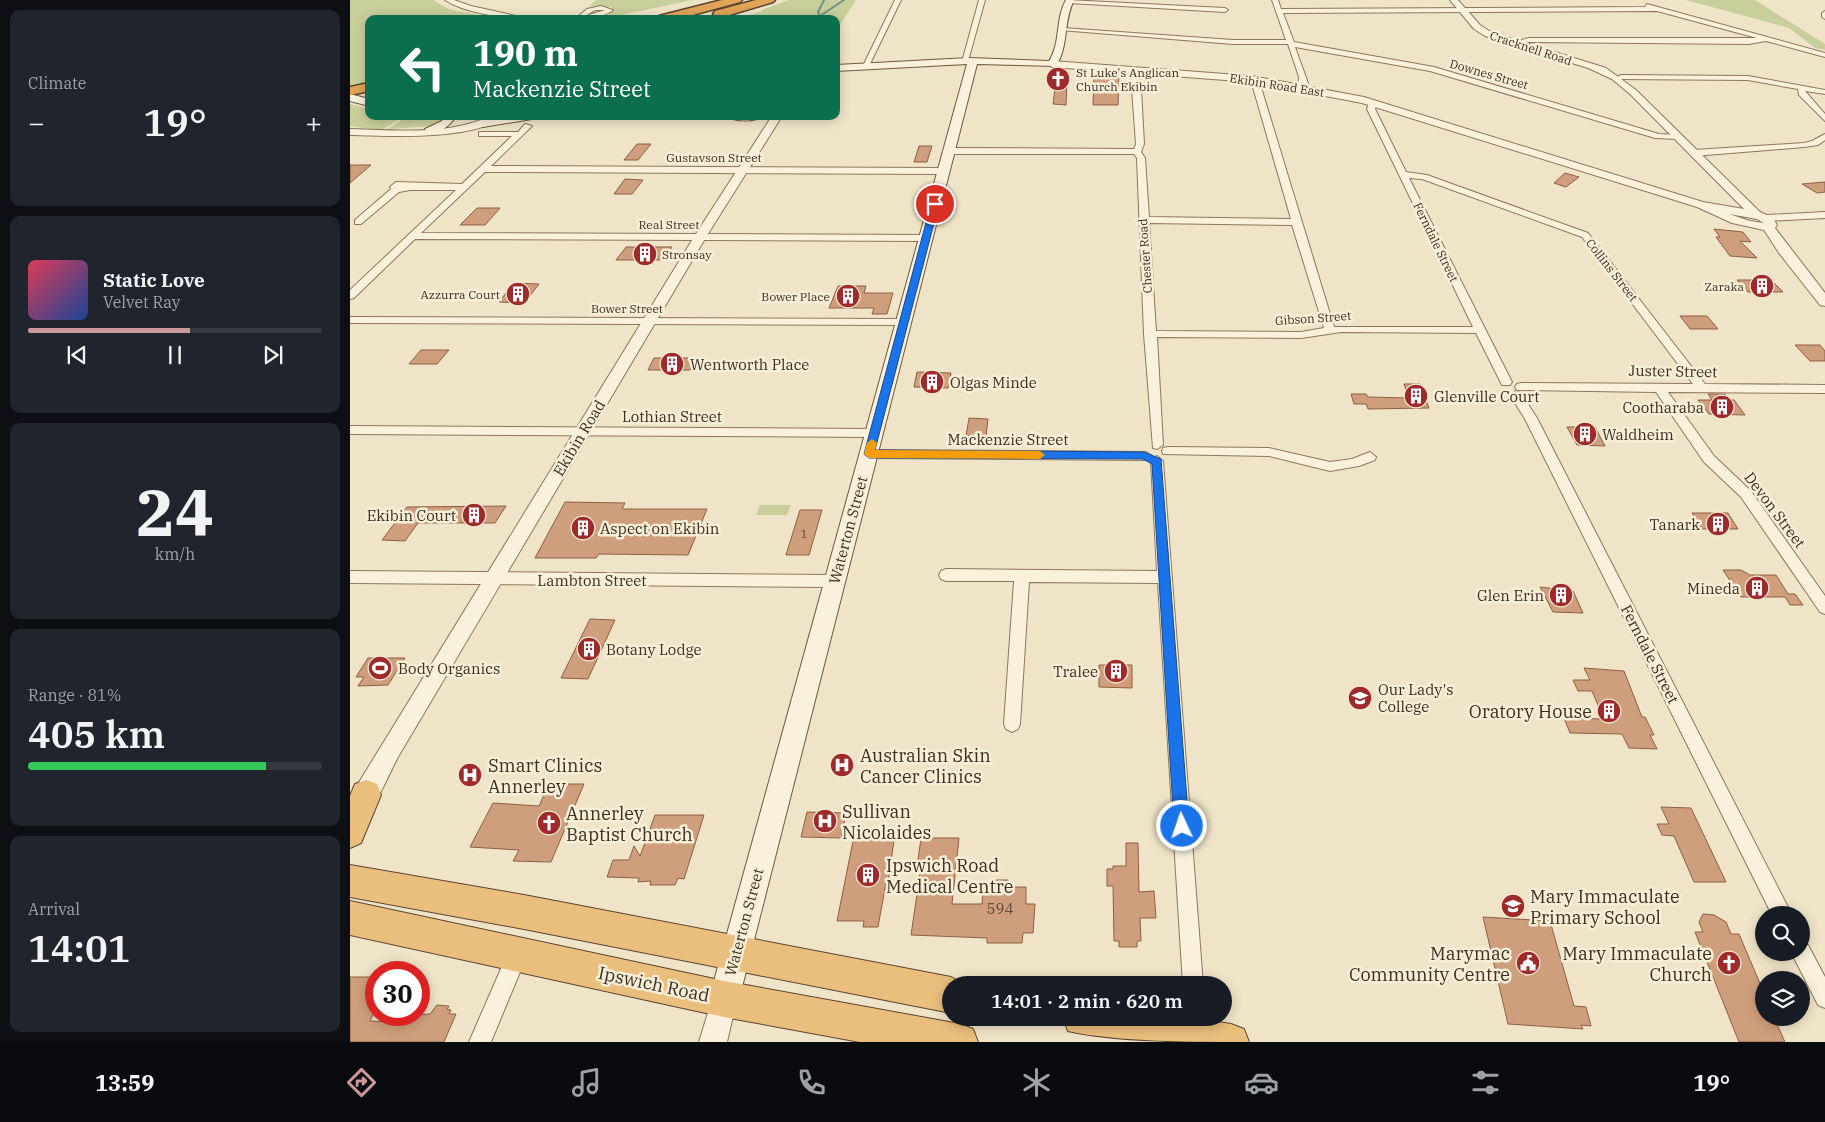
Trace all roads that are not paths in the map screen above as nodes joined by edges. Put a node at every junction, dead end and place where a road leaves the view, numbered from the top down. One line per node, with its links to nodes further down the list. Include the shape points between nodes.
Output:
1 (448, 0): 15 (street)
2 (736, 0): 16 (highway)
3 (769, 0): 17 (highway)
4 (898, 0): 26 (street)
5 (982, 0): 24 (street)
6 (1070, 0): 12 (street); 19 (main road)
7 (1275, 0): 13 (street)
8 (1454, 0): 10 (street, Cracknell Road)
9 (1626, 0): 11 (street)
10 (1461, 8): 11 (street); 13 (street); 22 (street, Cracknell Road, via 1482,31)
11 (1656, 8): 20 (street)
12 (1225, 10)
13 (1279, 11): 21 (street)
14 (1825, 13): 18 (street)
15 (506, 15)
16 (678, 15)
17 (715, 15)
18 (1825, 17)
19 (1063, 30): 21 (street, Downes Street); 25 (main road, via 1058,54)
20 (1765, 39): 22 (street, via 1749,42 1529,40); 23 (street)
21 (1291, 43): 36 (street, via 1304,83); 54 (street, Downes Street, via 1431,69 1658,136)
22 (1513, 43): 27 (street, Cracknell Road)
23 (1825, 55)
24 (969, 61): 25 (main road, Ekibin Road East); 26 (main road, Ekibin Road East); 56 (main road, Waterton Street)
25 (1052, 64): 29 (street, Ekibin Road East)
26 (865, 66): 28 (main road, Ekibin Road East)
27 (1592, 67): 30 (street, Cracknell Road); 38 (street, Cracknell Road, via 1615,77)
28 (840, 68)
29 (1136, 70): 32 (street, Ekibin Road East); 57 (street, Chester Road, via 1140,142)
30 (1621, 77): 34 (street, via 1748,78); 38 (street, Cracknell Road)
31 (365, 78): 33 (highway)
32 (1259, 80): 36 (street, Ekibin Road East); 68 (street, via 1256,84)
33 (350, 81)
34 (1801, 87): 39 (street); 43 (street, via 1802,93)
35 (365, 88): 37 (highway)
36 (1302, 88): 42 (street, Ekibin Road East)
37 (350, 91)
38 (1633, 92): 54 (street, Cracknell Road)
39 (1825, 92)
40 (350, 97): 41 (main road)
41 (365, 102)
42 (1374, 102): 62 (street, Ferndale Street, via 1370,109); 66 (street, Ekibin Road East)
43 (1825, 119)
44 (447, 120): 49 (main road)
45 (764, 120): 60 (street, Ekibin Road)
46 (530, 121): 47 (main road); 52 (street)
47 (485, 125): 49 (street); 52 (street)
48 (350, 127): 51 (street)
49 (429, 131): 51 (street)
50 (350, 132): 51 (street)
51 (370, 132): 55 (street)
52 (520, 134): 59 (street)
53 (1825, 136): 58 (street, via 1804,145)
54 (1678, 137): 58 (street, Cracknell Road)
55 (353, 144)
56 (949, 150): 57 (street); 61 (main road, Waterton Street)
57 (1137, 152): 65 (street, Chester Road, via 1141,158)
58 (1694, 153): 66 (street, Cracknell Road)
59 (483, 169): 60 (street, Gustavson Street); 63 (street)
60 (742, 170): 61 (street, Gustavson Street); 70 (street, Ekibin Road)
61 (944, 171): 71 (main road, Waterton Street)
62 (1403, 174): 78 (street, Ferndale Street); 82 (street, Collins Street, via 1424,177 1585,235)
63 (465, 187): 67 (street, via 399,184); 69 (street)
64 (1825, 215): 66 (street)
65 (1143, 220): 68 (street); 79 (street, Chester Road)
66 (1756, 220): 73 (street, Cracknell Road)
67 (358, 222)
68 (1295, 222): 77 (street)
69 (413, 236): 70 (street, Real Street); 72 (street)
70 (700, 237): 71 (street, Real Street); 75 (street, Ekibin Road)
71 (926, 238): 76 (main road, Waterton Street)
72 (350, 296)
73 (1825, 302)
74 (350, 320): 75 (street, Bower Street)
75 (650, 322): 76 (street, Bower Street); 86 (street, Ekibin Road)
76 (903, 322): 87 (main road, Waterton Street)
77 (1330, 330): 78 (street, Gibson Street); 79 (street, Gibson Street, via 1301,335)
78 (1479, 330): 80 (street, Ferndale Street)
79 (1150, 334): 88 (street, Chester Road)
80 (1506, 382): 84 (street, via 1500,386 1502,391)
81 (1659, 387): 82 (street, Juster Street); 84 (street, Juster Street); 98 (street, Devon Street, via 1709,459 1746,494)
82 (1702, 388): 83 (street, Juster Street)
83 (1825, 389)
84 (1519, 391): 103 (street, Ferndale Street)
85 (350, 430): 86 (street, Lothian Street)
86 (583, 432): 87 (street, Lothian Street); 96 (street, Ekibin Road)
87 (874, 434): 89 (main road, Waterton Street)
88 (1163, 448): 90 (street, via 1271,452 1341,467); 91 (street, via 1167,458)
89 (869, 454): 91 (street, Mackenzie Street); 97 (main road, Waterton Street)
90 (1370, 457)
91 (1152, 459): 95 (street)
92 (946, 575): 93 (street)
93 (1022, 576): 95 (street); 99 (street)
94 (350, 577): 96 (street, Lambton Street)
95 (1165, 577): 108 (street)
96 (494, 578): 97 (street, Lambton Street); 100 (street, Ekibin Road)
97 (835, 581): 105 (main road, Waterton Street)
98 (1825, 608)
99 (1012, 724)
100 (355, 804): 101 (highway)
101 (350, 832)
102 (350, 881): 105 (highway)
103 (1777, 906)
104 (350, 918): 106 (highway, Ipswich Road)
105 (736, 953): 109 (highway); 111 (main road, Waterton Street)
106 (517, 955): 111 (highway, Ipswich Road); 114 (street)
107 (1806, 961): 110 (street)
108 (1192, 976)
109 (942, 993)
110 (1825, 998)
111 (724, 999): 115 (street); 116 (highway, Ipswich Road)
112 (1144, 1026): 113 (highway)
113 (1206, 1034)
114 (480, 1042)
115 (713, 1042)
116 (960, 1042)

